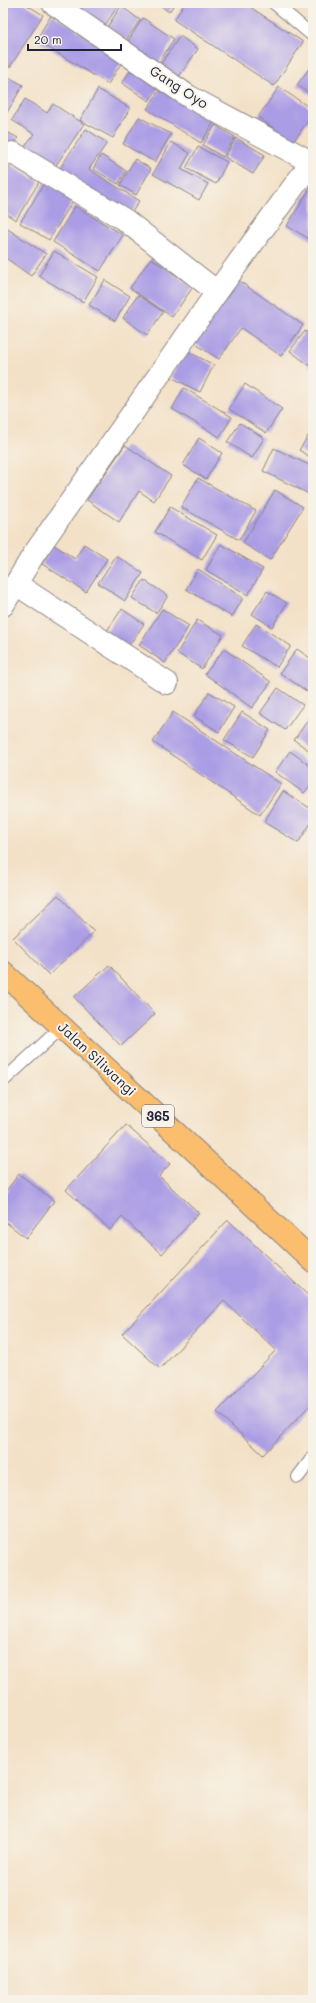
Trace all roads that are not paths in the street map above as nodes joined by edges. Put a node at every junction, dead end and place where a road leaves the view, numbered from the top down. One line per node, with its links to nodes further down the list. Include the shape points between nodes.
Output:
1 (53, 3): 5 (street, Gang Oyo, via 188,96)
2 (274, 3): 3 (lane)
3 (313, 36)
4 (13, 153): 6 (street, via 125,220)
5 (312, 161): 6 (street)
6 (217, 292): 7 (street, via 34,554)
7 (16, 584): 8 (street); 9 (street)
8 (3, 605)
9 (167, 683)
10 (3, 972): 11 (main road, Jalan Siliwangi / 365)
11 (62, 1027): 12 (lane); 13 (main road, Jalan Siliwangi / 365)
12 (3, 1082)
13 (313, 1261)
14 (313, 1457): 15 (lane)
15 (298, 1477)

